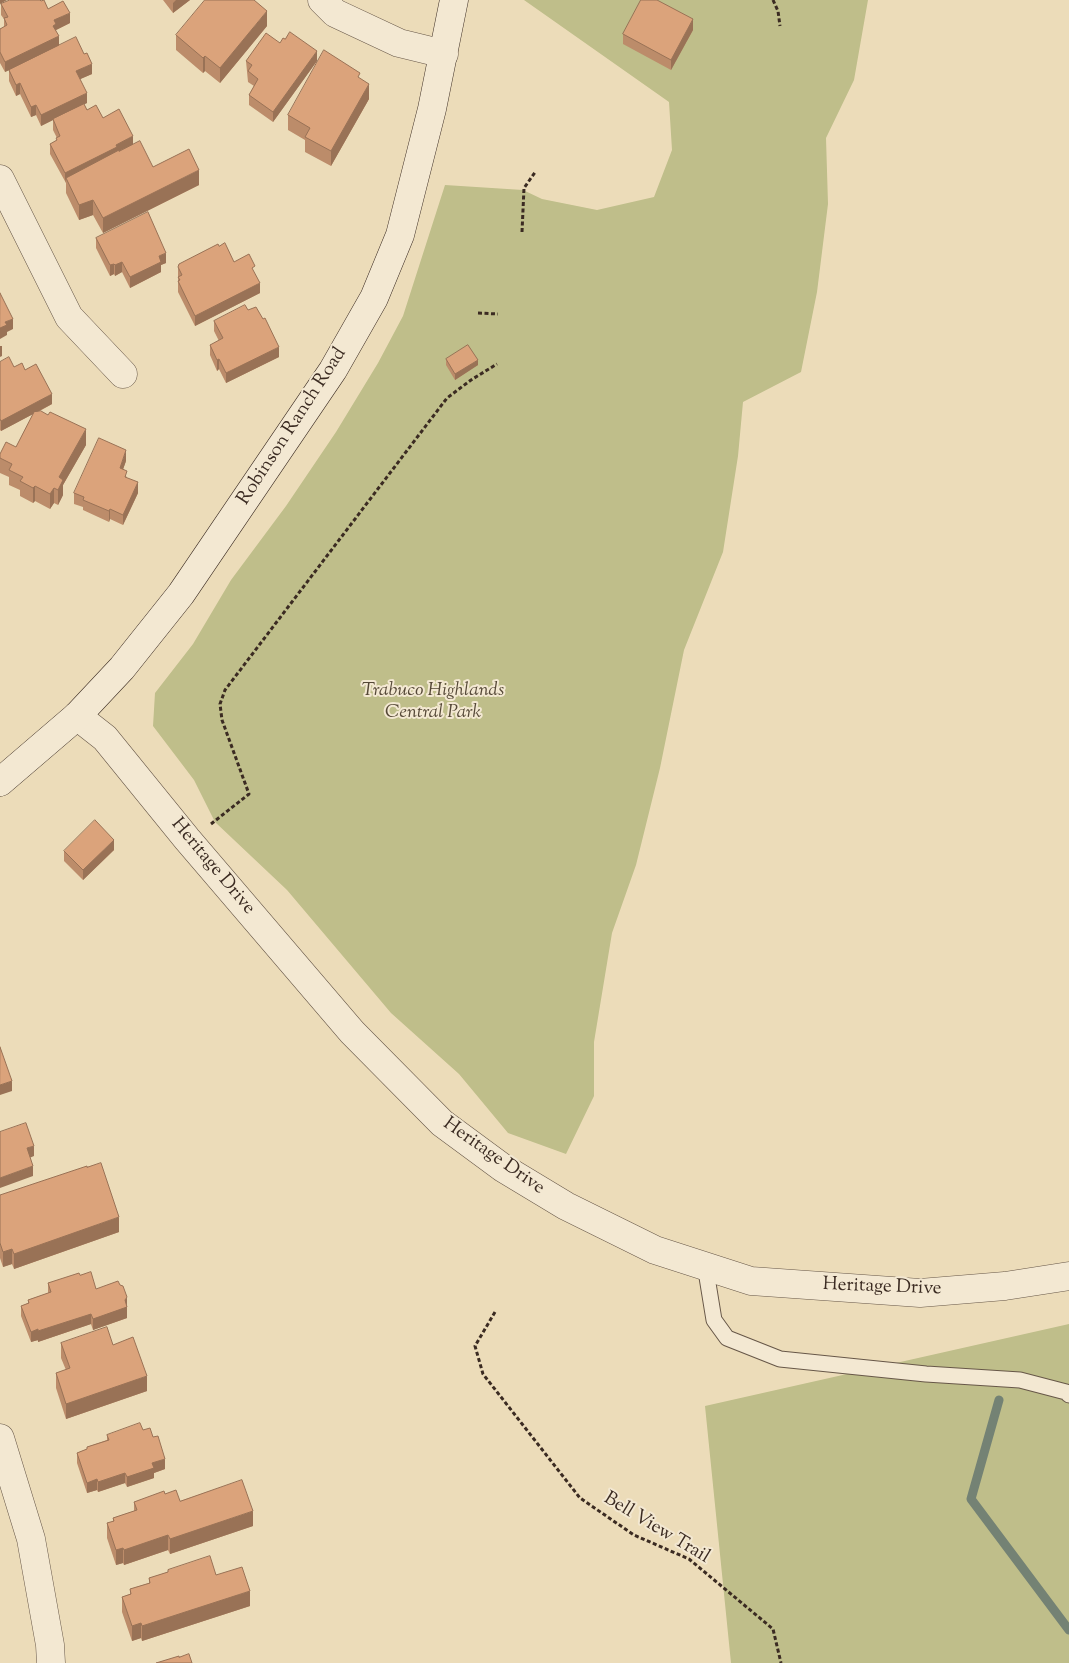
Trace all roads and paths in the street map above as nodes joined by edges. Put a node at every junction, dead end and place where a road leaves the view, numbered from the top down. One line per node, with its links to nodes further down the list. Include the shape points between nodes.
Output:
1 (322, 0): 5 (street, via 335,13 399,43)
2 (454, 0): 5 (street, Robinson Ranch Road)
3 (773, 0): 4 (path)
4 (780, 26)
5 (444, 54): 13 (street, Robinson Ranch Road, via 400,235 374,298 333,370 181,594 122,668)
6 (536, 171): 8 (path, via 524,188)
7 (0, 179): 12 (street, via 69,317)
8 (522, 232)
9 (478, 313): 10 (path)
10 (498, 314)
11 (497, 364): 15 (path, via 447,398 226,690 220,704 222,720 249,794)
12 (123, 374)
13 (77, 716): 14 (street, Robinson Ranch Road); 16 (street, Heritage Drive, via 105,738 352,1032 442,1123 503,1168 566,1206 655,1250)
14 (0, 782)
15 (215, 822)
16 (705, 1266): 17 (street, Heritage Drive, via 751,1281 920,1293 1005,1286); 19 (lane, via 714,1320 727,1338 780,1359 1020,1380)
17 (1069, 1276)
18 (495, 1312): 22 (path, Bell View Trail, via 475,1346 483,1374 580,1498 634,1535 689,1559 773,1630)
19 (1069, 1395)
20 (0, 1438): 21 (street, via 31,1540)
21 (51, 1663)
22 (782, 1663)

